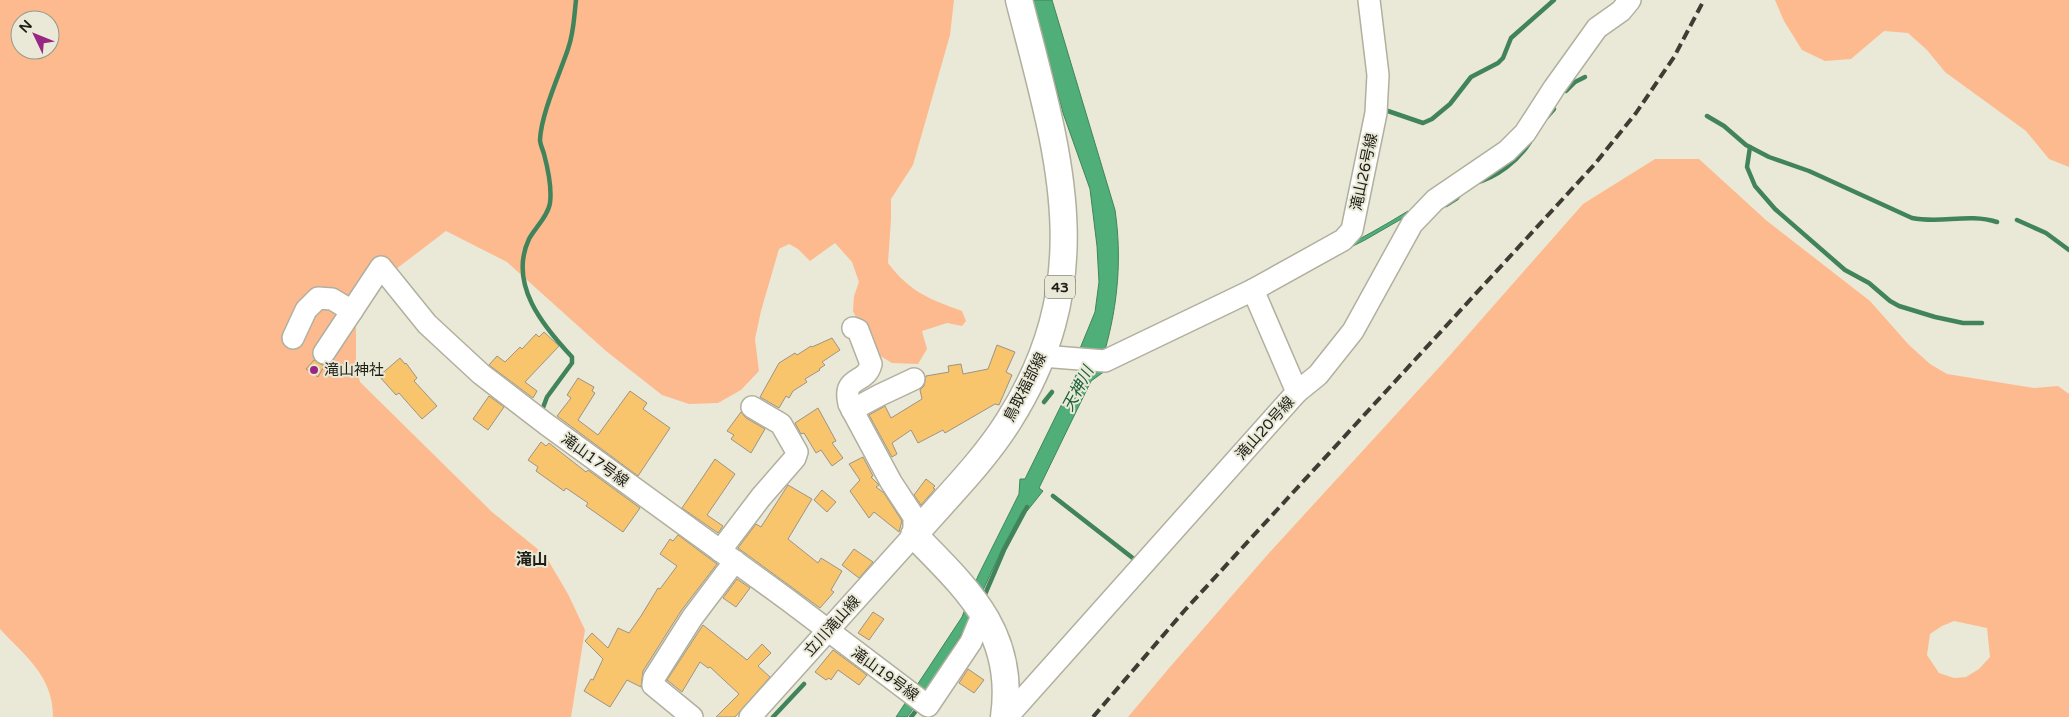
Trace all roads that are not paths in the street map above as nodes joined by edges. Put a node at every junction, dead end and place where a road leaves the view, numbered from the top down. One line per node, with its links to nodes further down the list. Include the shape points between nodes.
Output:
1 (1018, 0): 9 (main road, 鳥取福部線 / 43, via 1054,139 1065,220 1061,282)
2 (1368, 0): 4 (street, 滝山26号線, via 1378,75 1376,113 1352,230 1343,240)
3 (1630, 0): 12 (street, via 1621,11 1597,28 1519,139 1507,151 1435,200 1412,224 1353,331 1318,375)
4 (1253, 290): 9 (street, via 1102,361); 12 (street, 滝山20号線)
5 (352, 311): 7 (street, via 332,299 318,298 306,310); 8 (street); 17 (street, 滝山17号線, via 381,267 427,324 481,374)
6 (853, 328): 10 (street, via 858,330 870,358)
7 (293, 338)
8 (324, 353)
9 (1042, 356): 16 (main road, 鳥取福部線 / 43, via 995,442)
10 (867, 372): 13 (street); 15 (street, via 849,386 846,393)
11 (914, 379): 13 (street)
12 (1297, 392): 22 (street, 滝山20号線)
13 (880, 395): 15 (street)
14 (752, 407): 17 (street, via 781,424 797,452 761,497)
15 (852, 410): 16 (street, via 914,517)
16 (914, 535): 18 (main road); 19 (street, 立川滝山線)
17 (727, 556): 19 (street, 滝山17号線); 20 (street, via 654,678 653,685)
18 (982, 611): 19 (street, 滝山19号線, via 971,642 928,706); 22 (main road, via 1003,657)
19 (828, 631): 21 (street, 立川滝山線)
20 (692, 717)
21 (750, 717)
22 (1006, 717)

